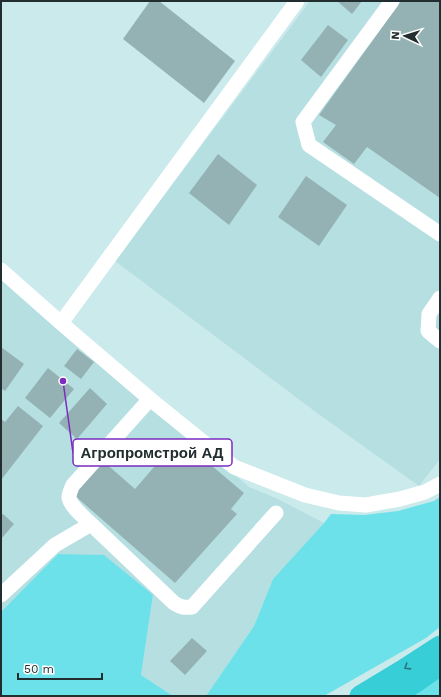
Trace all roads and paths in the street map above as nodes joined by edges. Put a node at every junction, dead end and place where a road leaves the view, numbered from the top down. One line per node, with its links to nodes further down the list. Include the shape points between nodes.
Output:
1 (297, 1): 6 (lane)
2 (392, 1): 3 (lane, via 304,122 309,146)
3 (440, 234)
4 (1, 270): 6 (lane)
5 (440, 298): 7 (lane, via 429,314 428,331)
6 (61, 323): 8 (lane)
7 (440, 340)
8 (150, 399): 9 (lane, via 234,467 305,495 339,503 366,505 425,492); 11 (lane, via 73,485 69,498)
9 (440, 484)
10 (276, 513): 11 (lane, via 192,607 185,608 174,603)
11 (91, 524): 12 (lane, via 55,545)
12 (1, 595)
13 (440, 646): 15 (highway, one-way to 15)
14 (440, 665): 16 (highway)
15 (360, 696)
16 (393, 696)

